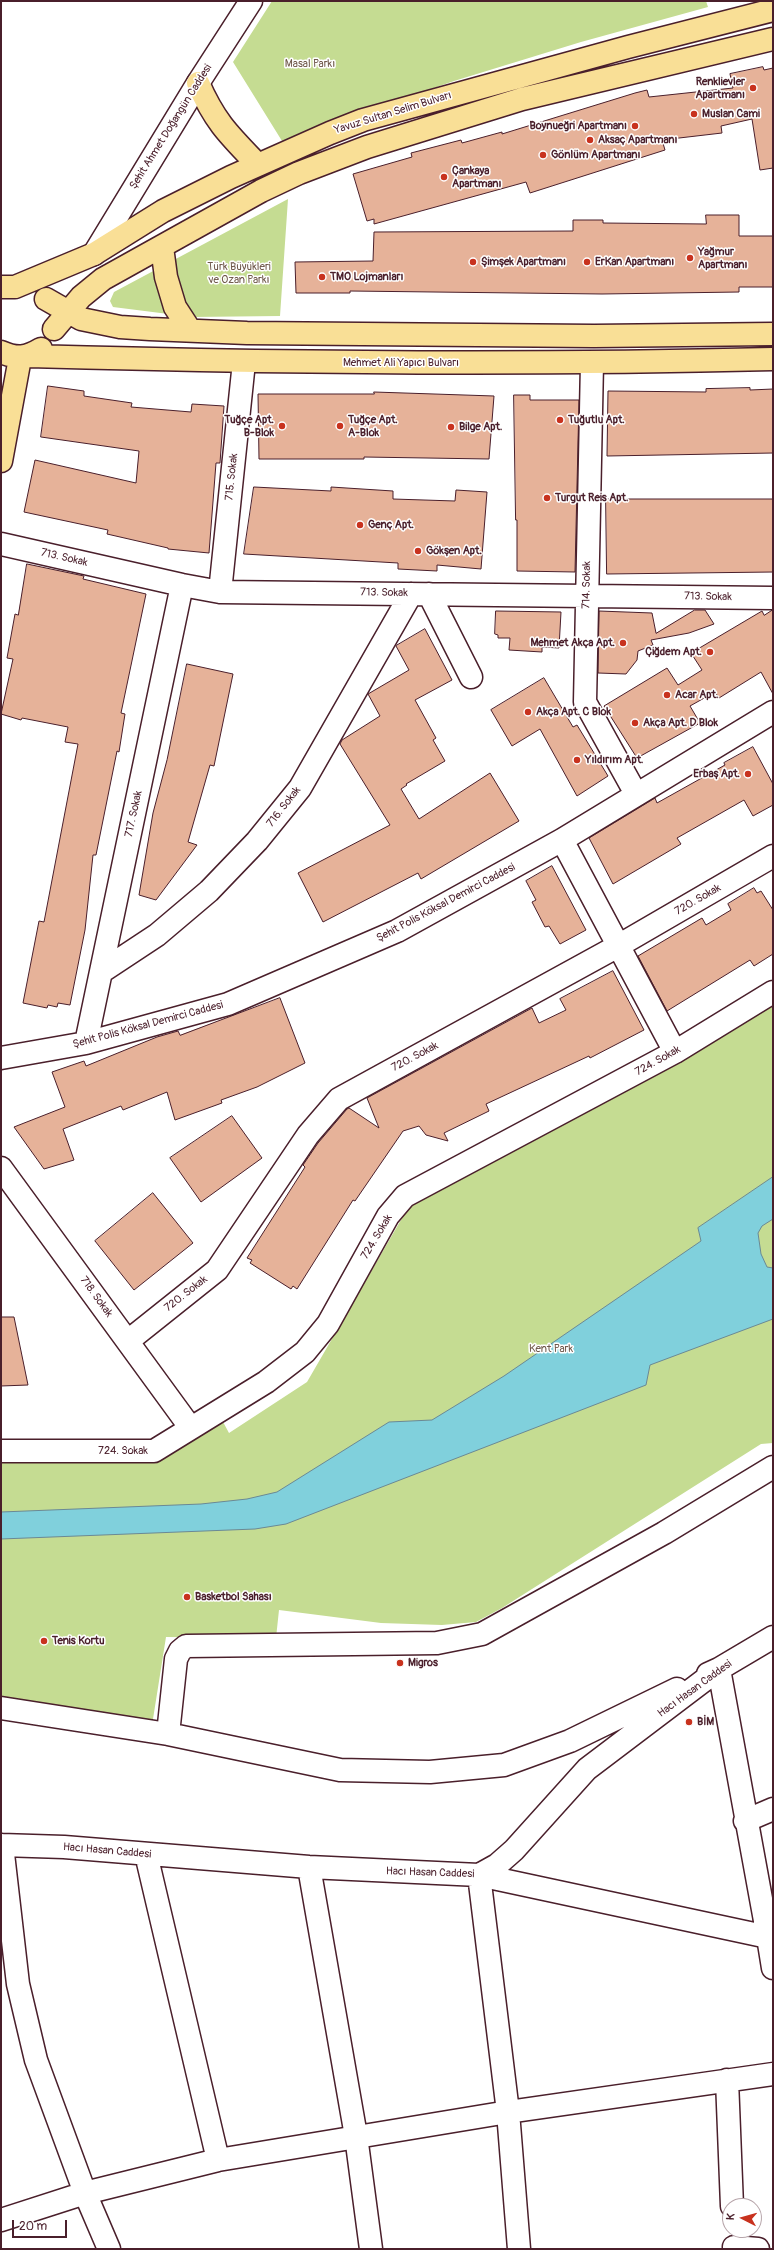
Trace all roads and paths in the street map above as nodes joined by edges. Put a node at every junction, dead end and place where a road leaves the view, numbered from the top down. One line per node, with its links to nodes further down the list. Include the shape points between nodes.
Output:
1 (251, 1): 4 (street, Şehit Ahmet Doğangün Caddesi)
2 (773, 10): 5 (main road, Yavuz Sultan Selim Bulvarı, via 628,46 363,120)
3 (773, 39): 6 (main road, via 522,99 367,147 299,173 261,191)
4 (198, 83): 5 (main road, via 210,110 224,131); 7 (street, Şehit Ahmet Doğangün Caddesi)
5 (258, 165): 7 (main road, Yavuz Sultan Selim Bulvarı, via 163,212)
6 (162, 247): 9 (main road, via 103,279); 10 (main road, via 166,277 175,307)
7 (94, 254): 8 (main road, Yavuz Sultan Selim Bulvarı)
8 (6, 289): 9 (main road, via 26,287 37,291 46,299)
9 (60, 321): 10 (main road, via 81,318 120,327); 12 (main road, via 45,346)
10 (190, 330): 11 (main road, via 247,333 594,336)
11 (773, 334)
12 (9, 354): 14 (main road, Mehmet Ali Yapıcı Bulvarı); 16 (main road)
13 (773, 359): 15 (main road, Mehmet Ali Yapıcı Bulvarı)
14 (244, 362): 15 (main road, Mehmet Ali Yapıcı Bulvarı); 19 (street, 715. Sokak)
15 (592, 363): 21 (street, 714. Sokak)
16 (1, 461)
17 (1, 544): 18 (street, 713. Sokak)
18 (182, 585): 19 (street, 713. Sokak); 29 (street, 717. Sokak)
19 (220, 592): 20 (street, 713. Sokak)
20 (420, 594): 21 (street, 713. Sokak); 23 (street); 29 (street, 716. Sokak, via 300,788 257,841 209,891 162,930)
21 (587, 596): 22 (street, 713. Sokak); 25 (street, 714. Sokak, via 585,702)
22 (773, 598)
23 (471, 678)
24 (773, 712): 25 (street, Şehit Polis Köksal Demirci Caddesi)
25 (636, 794): 26 (street, Şehit Polis Köksal Demirci Caddesi)
26 (562, 840): 28 (street); 31 (street, Şehit Polis Köksal Demirci Caddesi, via 383,938 228,1004)
27 (773, 856): 28 (street, 720. Sokak)
28 (618, 946): 32 (street); 35 (street, 720. Sokak, via 339,1099 308,1135 217,1270)
29 (101, 972): 31 (street, 717. Sokak)
30 (773, 992): 32 (street, 724. Sokak)
31 (86, 1043): 33 (street, Şehit Polis Köksal Demirci Caddesi)
32 (674, 1052): 36 (street, 724. Sokak, via 405,1196 388,1216 328,1324 305,1352 266,1382)
33 (1, 1058)
34 (1, 1168): 35 (street, 718. Sokak)
35 (128, 1341): 36 (street, 718. Sokak)
36 (190, 1427): 37 (street, 724. Sokak, via 154,1451)
37 (1, 1451)
38 (773, 1467): 42 (street, via 664,1533 482,1634 437,1643 186,1646 176,1659)
39 (773, 1638): 40 (street, Hacı Hasan Caddesi)
40 (719, 1669): 42 (street, via 570,1741 504,1765 430,1772 340,1770); 44 (street); 48 (street, Hacı Hasan Caddesi, via 587,1769 514,1850)
41 (1, 1708): 42 (street)
42 (168, 1734)
43 (773, 1809): 44 (street)
44 (745, 1821): 49 (street)
45 (1, 1845): 46 (street, Hacı Hasan Caddesi); 56 (street, via 18,1984 36,2060)
46 (146, 1854): 47 (street, Hacı Hasan Caddesi); 55 (street)
47 (309, 1867): 48 (street, Hacı Hasan Caddesi); 54 (street)
48 (480, 1875): 49 (street); 53 (street)
49 (768, 1937): 50 (street)
50 (773, 1968)
51 (773, 2074): 52 (street)
52 (727, 2080): 53 (street); 57 (street)
53 (508, 2112): 54 (street); 62 (street)
54 (356, 2136): 55 (street); 61 (street)
55 (218, 2160): 56 (street)
56 (85, 2193): 58 (street); 60 (street)
57 (732, 2198)
58 (1, 2220)
59 (734, 2242): 63 (street)
60 (109, 2249)
61 (371, 2249)
62 (519, 2249)
63 (758, 2249)

